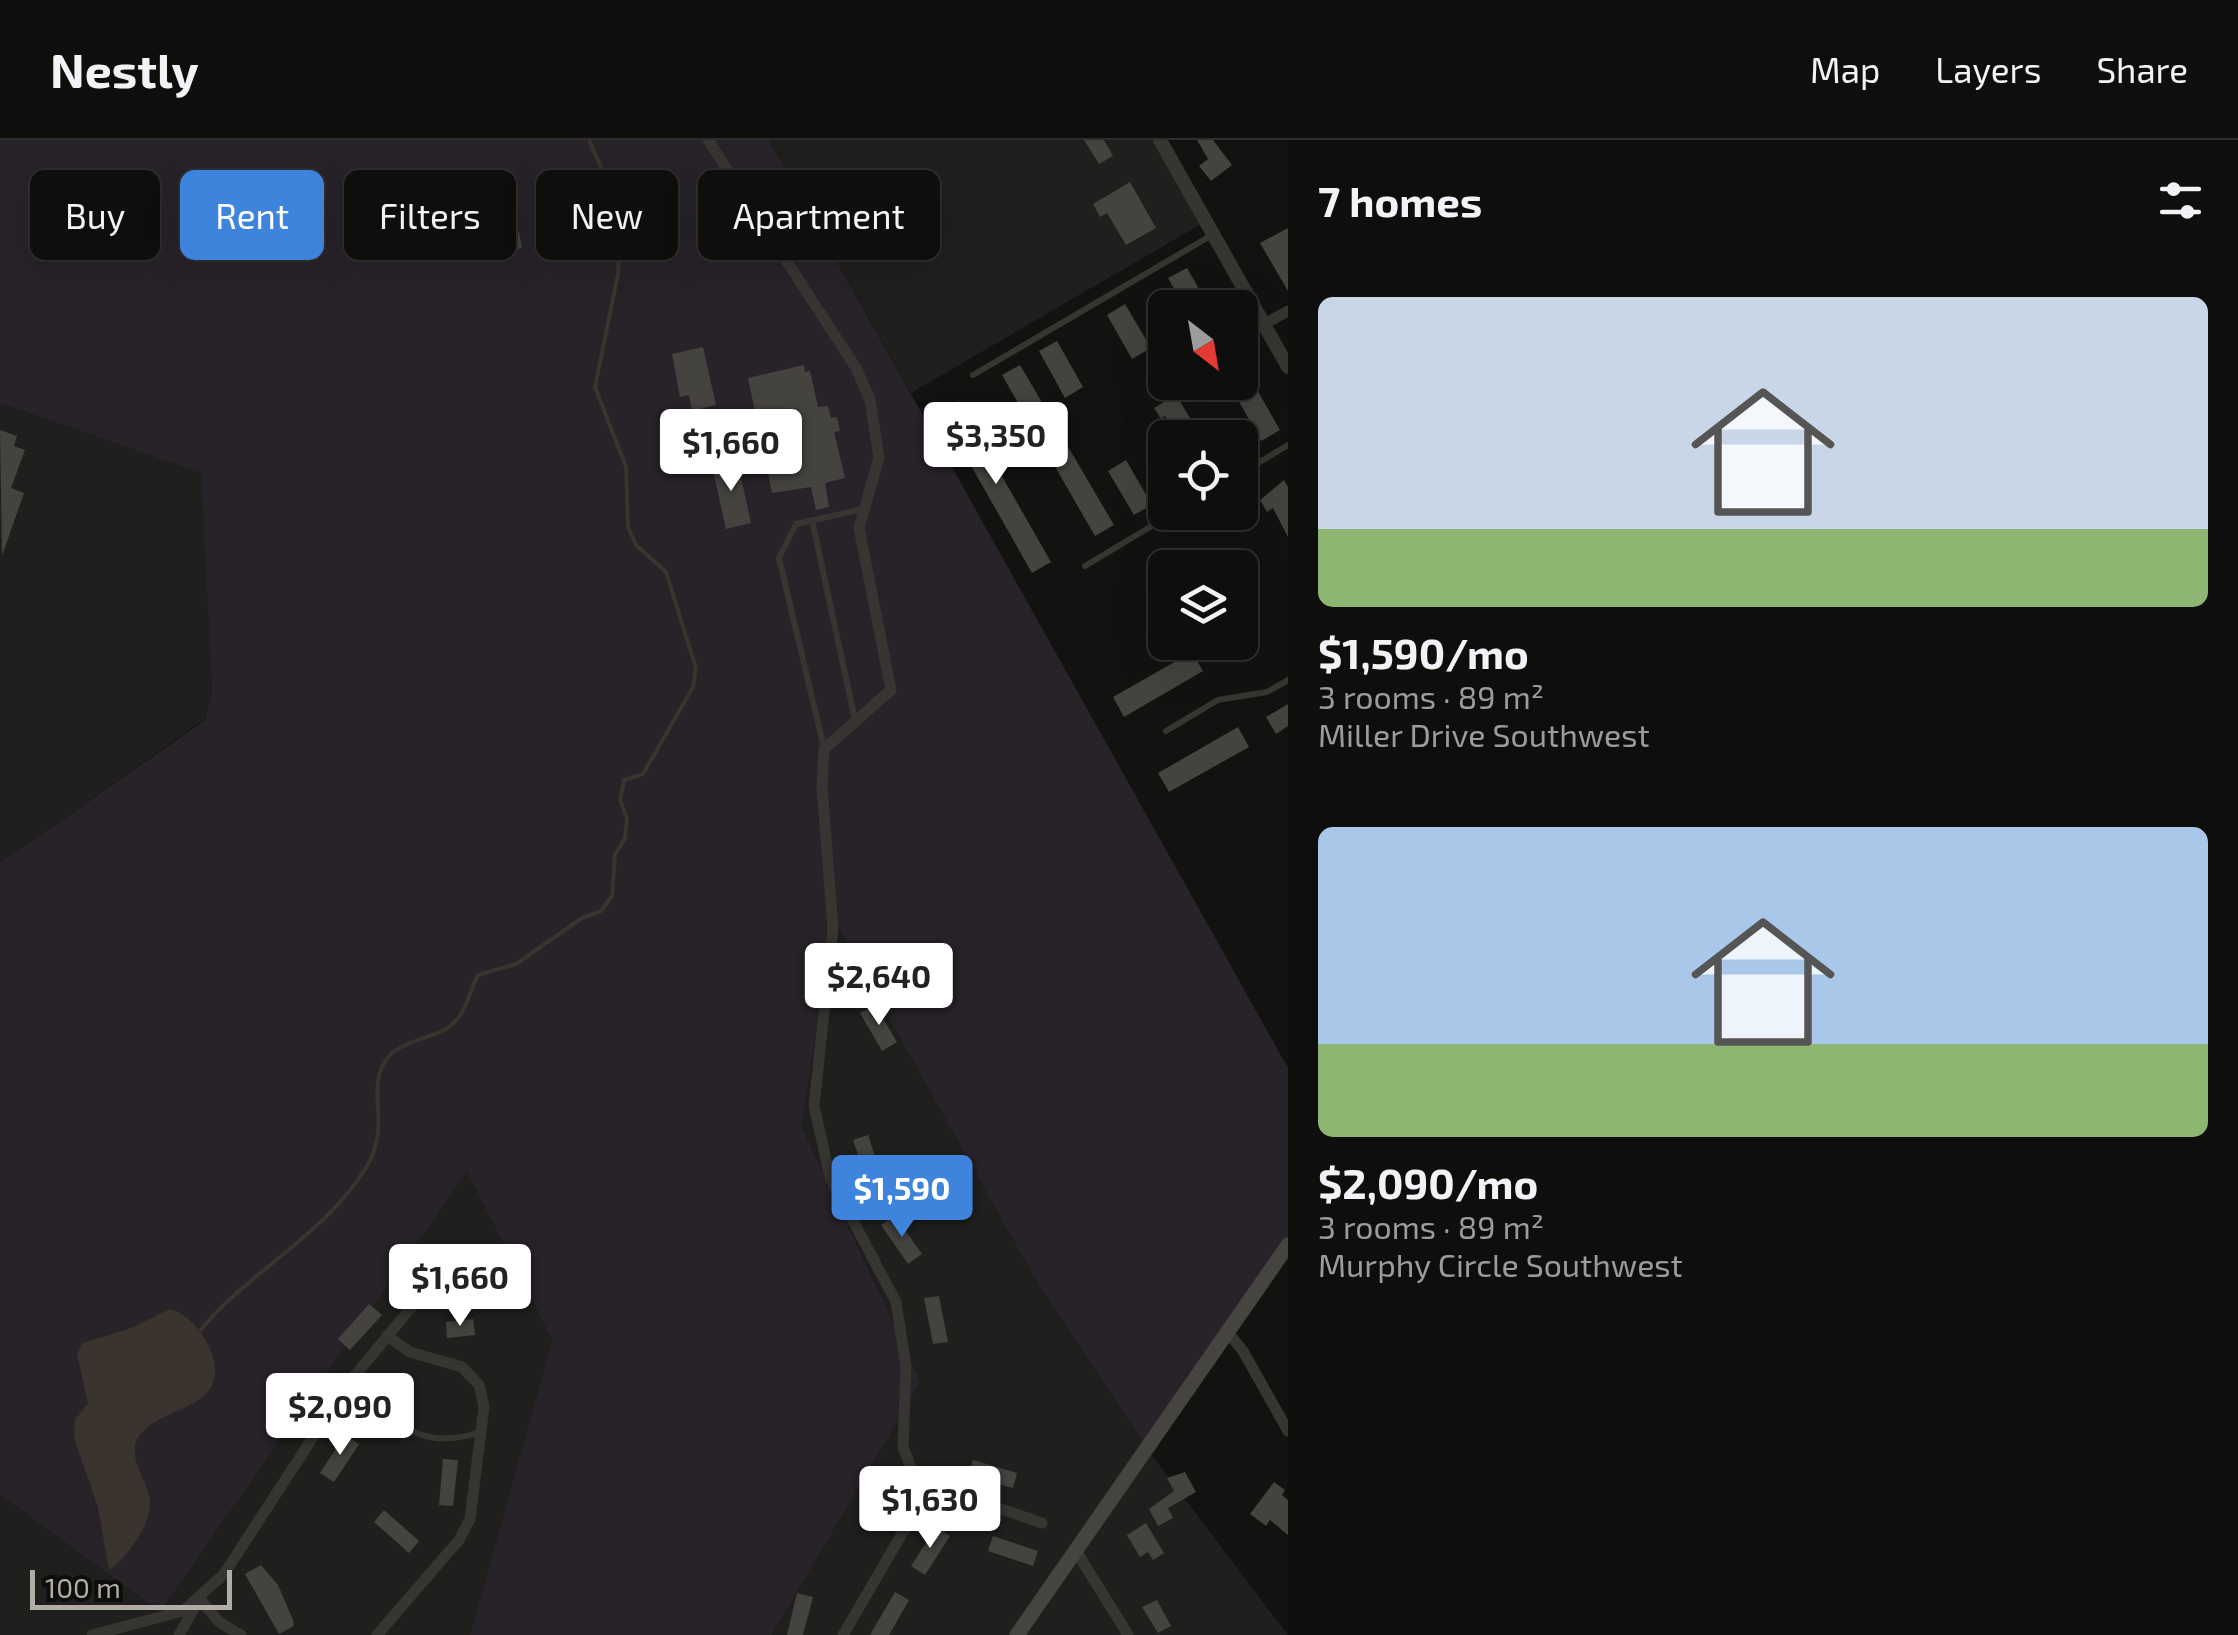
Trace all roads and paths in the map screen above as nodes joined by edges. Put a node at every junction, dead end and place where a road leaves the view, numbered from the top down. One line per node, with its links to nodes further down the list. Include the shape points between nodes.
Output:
1 (708, 140): 10 (street, via 856,368 870,400 879,458)
2 (1160, 140): 3 (street)
3 (1213, 234): 5 (street); 7 (lane)
4 (1288, 311): 5 (street)
5 (1264, 324): 6 (street)
6 (1288, 367)
7 (974, 375)
8 (1288, 445): 9 (lane)
9 (1258, 463)
10 (864, 508): 11 (lane); 15 (street, via 859,528 891,690)
11 (812, 520): 15 (lane); 17 (lane, via 796,524 779,558)
12 (1148, 528): 13 (lane)
13 (1085, 566)
14 (1288, 680): 16 (lane, via 1268,692 1218,700)
15 (856, 723): 17 (street)
16 (1166, 731)
17 (824, 749): 25 (street, via 834,928 815,1073 819,1142 830,1177 896,1302 906,1366 903,1447)
18 (1288, 1246): 20 (main road)
19 (443, 1269): 21 (street)
20 (1226, 1330): 24 (street); 27 (main road)
21 (388, 1336): 22 (street); 23 (street, via 410,1352 471,1374 480,1385)
22 (340, 1396): 23 (lane, via 371,1406 425,1439 450,1442); 28 (street, via 224,1574)
23 (482, 1431): 32 (street, via 470,1519)
24 (1288, 1431)
25 (925, 1483): 26 (street); 33 (street)
26 (1042, 1524)
27 (1075, 1549): 34 (main road); 35 (street)
28 (200, 1599): 29 (street, via 166,1618); 30 (street); 31 (street, via 218,1622)
29 (92, 1635)
30 (179, 1635)
31 (241, 1635)
32 (377, 1635)
33 (843, 1635)
34 (1017, 1635)
35 (1128, 1635)

